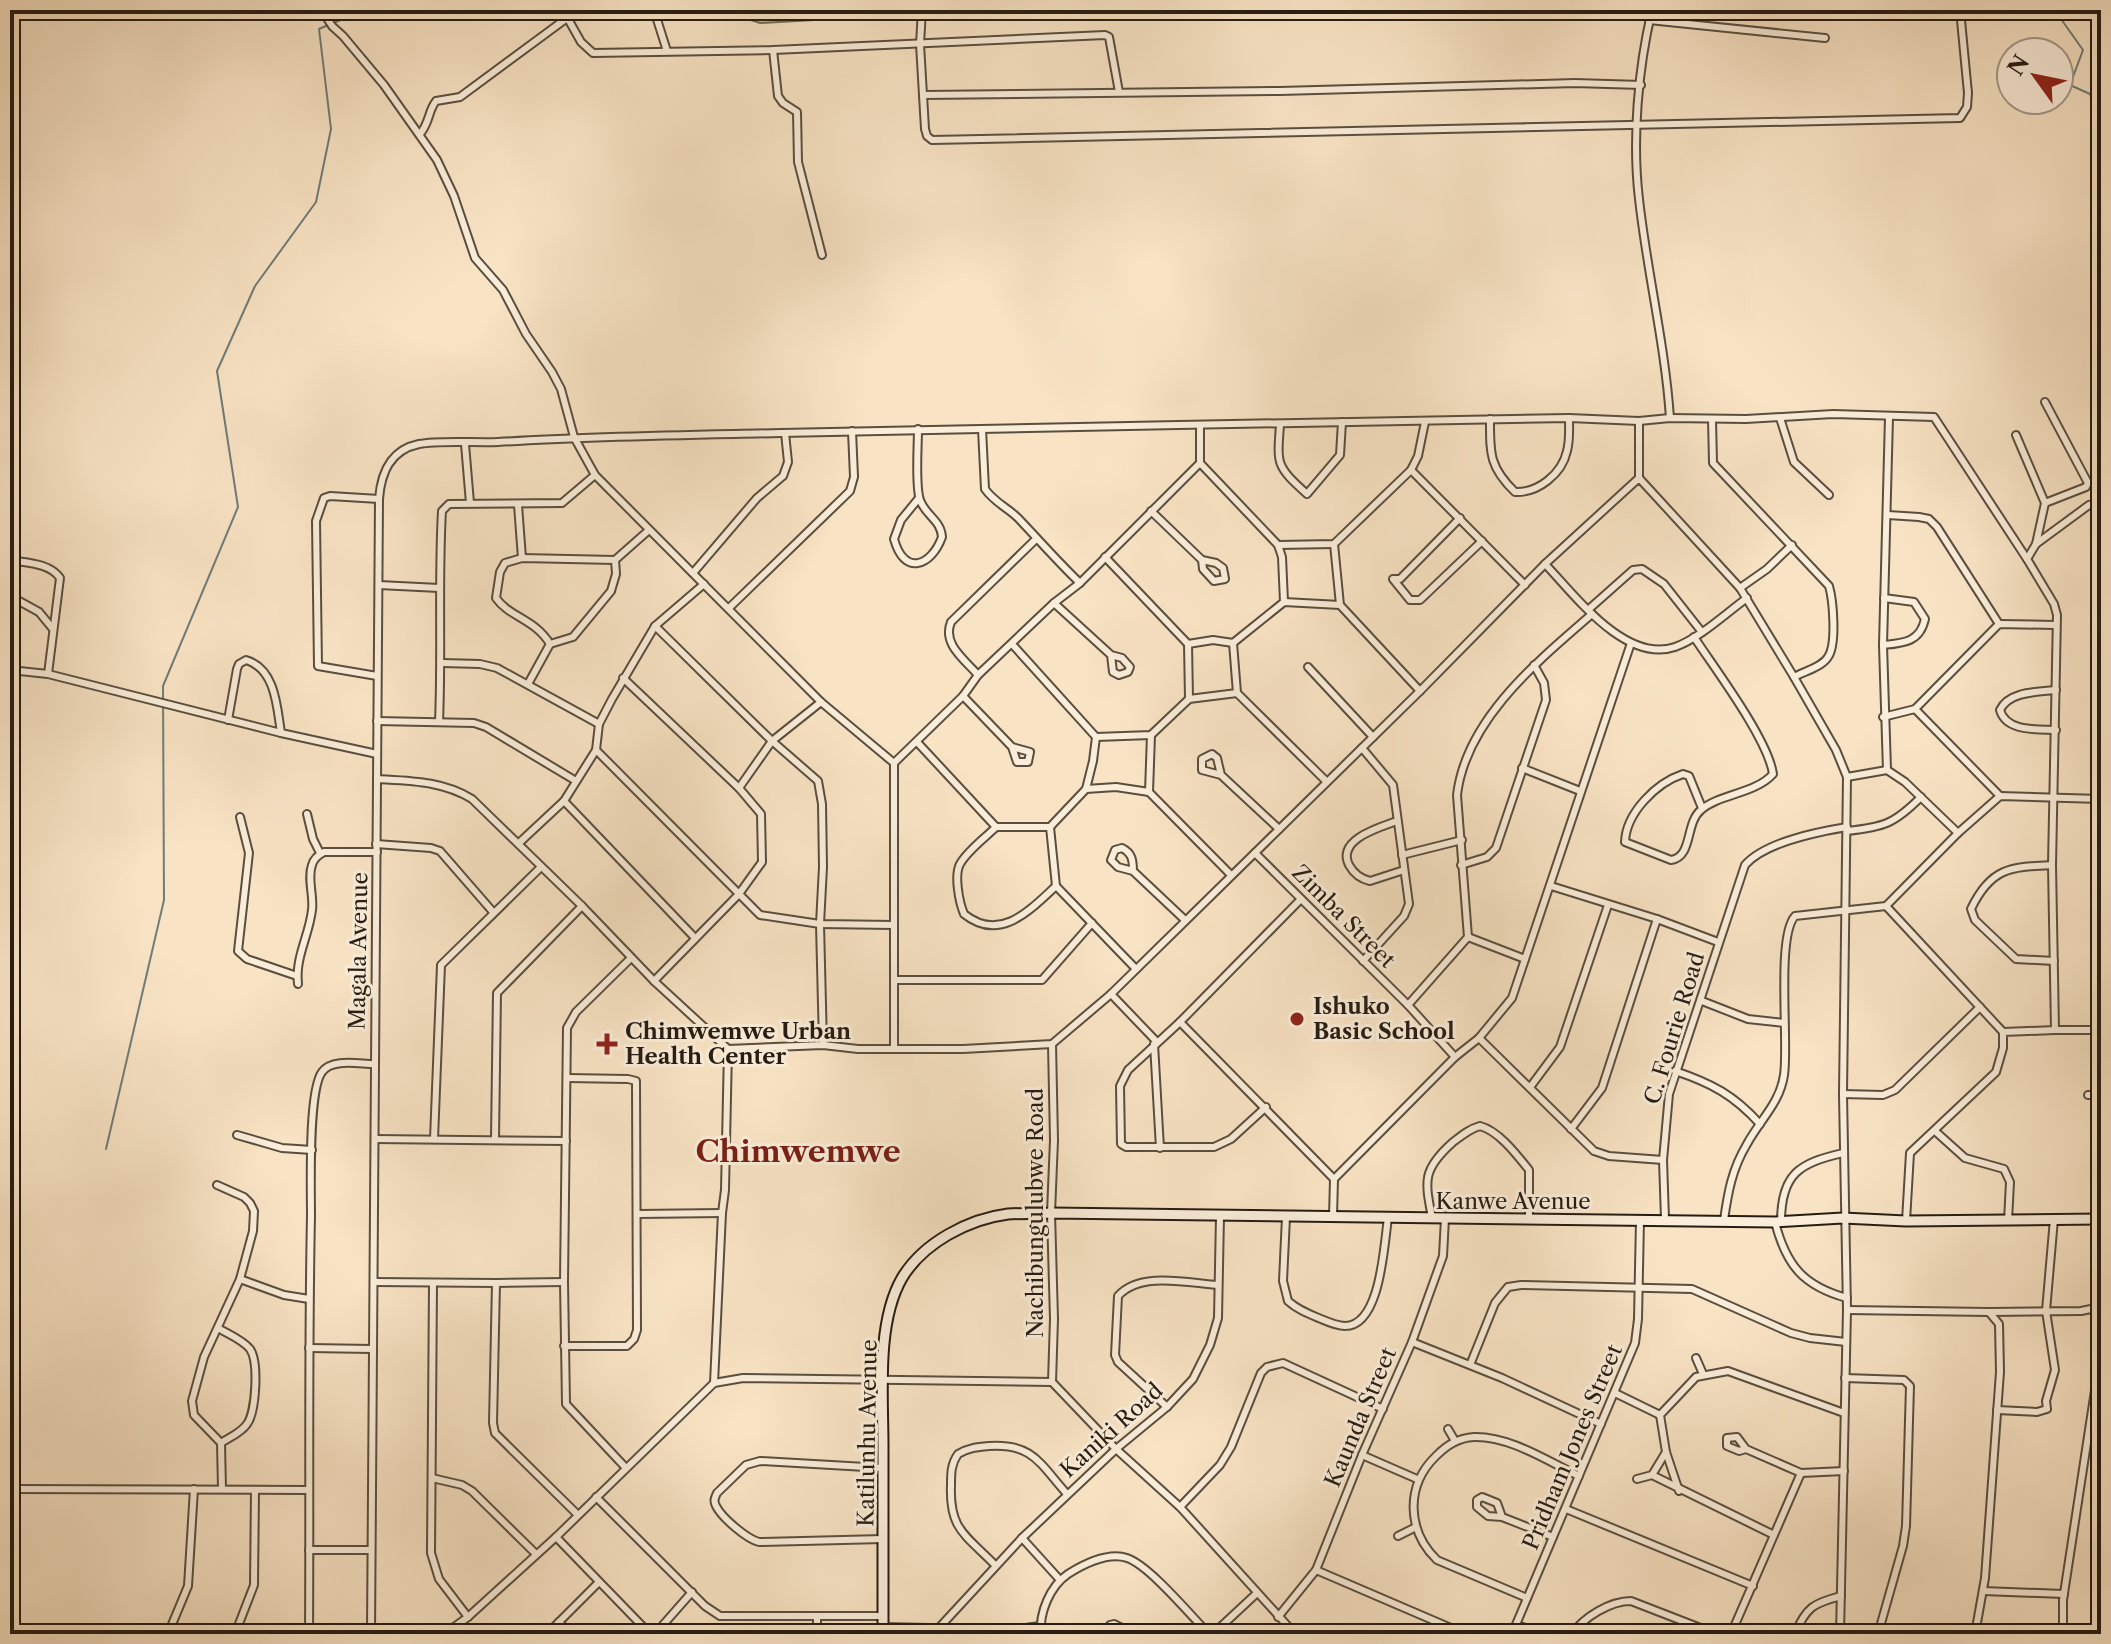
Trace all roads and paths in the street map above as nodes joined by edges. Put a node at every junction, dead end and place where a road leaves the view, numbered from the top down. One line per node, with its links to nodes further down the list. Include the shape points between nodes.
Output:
1 (322, 10): 17 (street)
2 (563, 10): 7 (street)
3 (654, 10): 12 (street)
4 (922, 10): 10 (street)
5 (1652, 10): 8 (street)
6 (1960, 10): 16 (street, via 1968,93 1960,118)
7 (567, 18): 12 (street, via 593,53); 17 (street, via 460,97 436,101)
8 (1649, 20): 9 (street); 13 (street)
9 (1825, 38)
10 (920, 44): 11 (street); 14 (street, via 1107,35); 15 (street)
11 (773, 50): 12 (street); 18 (street, via 778,96 797,112 798,162)
12 (667, 51)
13 (1641, 85): 14 (street); 16 (street)
14 (1119, 92): 15 (street)
15 (923, 95): 16 (street, via 925,129 932,140)
16 (1637, 124): 22 (street, via 1639,200)
17 (420, 134): 36 (street, via 454,196 475,258 503,290 561,389)
18 (822, 255)
19 (2045, 402): 46 (street, via 2088,483)
20 (1889, 417): 23 (street, Magala Avenue); 50 (street); 61 (street, Magala Avenue, via 1934,417)
21 (1569, 418): 24 (street, Magala Avenue); 24 (street, via 1562,465 1541,485 1522,492 1515,492 1493,465); 26 (street, Magala Avenue)
22 (1670, 418): 25 (street, Magala Avenue); 26 (street, Magala Avenue)
23 (1780, 418): 25 (street, Magala Avenue); 42 (street, via 1794,462)
24 (1490, 419): 28 (street, Magala Avenue)
25 (1712, 419): 58 (street, via 1713,463)
26 (1639, 421): 41 (street)
27 (1342, 422): 28 (street, Magala Avenue); 30 (street, Magala Avenue); 30 (street, via 1340,455 1307,494 1277,458)
28 (1425, 422): 39 (street)
29 (1200, 425): 30 (street, Magala Avenue); 32 (street, Magala Avenue); 38 (street)
30 (1280, 425)
31 (918, 429): 32 (street, Magala Avenue); 33 (street, Magala Avenue); 43 (street)
32 (982, 429): 53 (street, via 985,489)
33 (852, 431): 34 (street, Magala Avenue); 79 (street, via 850,491)
34 (785, 433): 36 (street, Magala Avenue); 66 (street, via 788,462 783,476 757,498)
35 (2016, 435): 46 (street)
36 (574, 437): 37 (street, Magala Avenue); 40 (street)
37 (465, 444): 44 (street, Magala Avenue, via 420,444 397,454 382,476); 45 (street)
38 (1200, 463): 49 (street); 57 (street)
39 (1411, 470): 51 (street); 55 (street)
40 (595, 475): 47 (street, via 562,503); 52 (street)
41 (1639, 478): 65 (street); 72 (street)
42 (1829, 495)
43 (919, 498): 43 (street, via 894,539 901,555 914,564 936,551 942,537)
44 (379, 499): 69 (street, Magala Avenue); 100 (street, via 324,498 316,521 318,666)
45 (470, 503): 47 (street); 71 (street, via 449,504 442,511)
46 (2045, 503): 56 (street)
47 (518, 505): 60 (street)
48 (2101, 506): 56 (street, via 2089,505)
49 (1151, 511): 59 (street); 64 (street)
50 (1888, 515): 75 (street); 81 (street, via 1929,519)
51 (1460, 518): 54 (street); 54 (street, via 1400,579 1393,579 1410,600 1420,600)
52 (649, 530): 63 (street); 66 (street)
53 (1035, 540): 67 (street); 99 (street, via 951,622 951,645)
54 (1482, 541): 70 (street)
55 (1334, 544): 57 (street); 78 (street)
56 (2036, 544): 61 (street)
57 (1278, 545): 76 (street)
58 (1792, 545): 72 (street); 101 (street, via 1829,586 1833,645 1823,663)
59 (1105, 557): 67 (street); 91 (street)
60 (522, 558): 63 (street); 89 (street, via 502,567 496,598 539,628)
61 (2027, 559): 82 (street, via 2054,604)
62 (10, 560): 84 (street, via 59,574)
63 (615, 560): 89 (street, via 611,591 573,637)
64 (1202, 560)
65 (1545, 564): 70 (street); 80 (street)
66 (693, 573): 68 (street)
67 (1080, 583): 77 (street)
68 (704, 584): 79 (street); 83 (street)
69 (379, 585): 71 (street); 100 (street, Magala Avenue)
70 (1525, 585): 105 (street)
71 (439, 588): 94 (street)
72 (1740, 588): 74 (street)
73 (10, 596): 84 (street, via 39,612)
74 (1747, 598): 85 (street); 101 (street)
75 (1884, 598): 92 (street); 92 (street, via 1914,602 1925,619 1910,641)
76 (1284, 602): 78 (street); 87 (street)
77 (1054, 603): 90 (street); 93 (street)
78 (1340, 605): 105 (street)
79 (729, 608): 109 (street)
80 (1590, 612): 85 (street, via 1633,570 1642,569 1664,584); 88 (street); 95 (street)
81 (1999, 624): 82 (street); 110 (street)
82 (2055, 625): 104 (street)
83 (655, 626): 102 (street); 121 (street)
84 (53, 629): 98 (street)
85 (1701, 631): 86 (street)
86 (1694, 637): 88 (street, via 1668,649); 144 (street, via 1735,697 1773,770 1772,777)
87 (1233, 643): 91 (street); 106 (street)
88 (1631, 643): 137 (street)
89 (550, 644): 103 (street)
90 (1012, 644): 99 (street); 119 (street)
91 (1188, 644): 108 (street)
92 (1883, 645): 111 (street)
93 (1111, 655)
94 (442, 663): 103 (street, via 489,665); 114 (street)
95 (1534, 665): 128 (street, via 1546,700); 153 (street, via 1480,731 1458,786)
96 (1308, 667): 120 (street)
97 (10, 670): 98 (street)
98 (48, 674): 112 (street)
99 (978, 675): 107 (street)
100 (377, 676): 113 (street, Magala Avenue)
101 (1794, 677): 131 (street)
102 (623, 678): 115 (street); 135 (street)
103 (528, 684): 115 (street)
104 (2056, 690): 116 (street); 116 (street, via 2019,695 2000,710 2015,726)
105 (1420, 691): 120 (street)
106 (1237, 693): 108 (street); 134 (street)
107 (963, 696): 122 (street); 123 (street)
108 (1189, 699): 118 (street)
109 (821, 702): 121 (street); 127 (street)
110 (1915, 709): 111 (street); 139 (street)
111 (1883, 717): 129 (street)
112 (228, 720): 117 (street); 117 (street, via 237,669 246,660 266,674)
113 (377, 721): 114 (street); 126 (street, Magala Avenue)
114 (439, 722): 133 (street, via 486,727)
115 (599, 724): 125 (street)
116 (2056, 730): 141 (street)
117 (281, 733): 126 (street)
118 (1151, 735): 119 (street); 138 (street)
119 (1096, 737): 136 (street)
120 (1373, 737): 124 (street)
121 (772, 741): 135 (street); 177 (street, via 820,787)
122 (917, 742): 127 (street); 148 (street)
123 (1012, 747)
124 (1362, 748): 134 (street); 147 (street, via 1393,785)
125 (596, 750): 133 (street); 167 (street)
126 (377, 754): 132 (street, Magala Avenue)
127 (894, 763): 178 (street)
128 (1522, 768): 137 (street); 159 (street, via 1496,848 1487,857)
129 (1887, 770): 131 (street); 140 (street)
130 (1221, 775): 150 (street)
131 (1847, 777): 151 (street)
132 (377, 779): 154 (street, via 456,789); 155 (street, Magala Avenue)
133 (576, 781): 143 (street)
134 (1326, 781): 150 (street)
135 (739, 788): 167 (street, via 761,814 764,853 758,871)
136 (1086, 789): 138 (street); 149 (street)
137 (1580, 791): 166 (street)
138 (1149, 792): 164 (street)
139 (2000, 796): 141 (street); 152 (street)
140 (1921, 797): 151 (street, via 1879,828); 152 (street)
141 (2055, 797): 142 (street); 160 (street)
142 (2101, 799)
143 (564, 801): 154 (street); 180 (street)
144 (1702, 808): 144 (street, via 1678,859 1625,842 1646,798 1677,776 1689,776)
145 (307, 814): 156 (street)
146 (240, 817): 156 (street, via 249,853 238,951 297,980 312,909 310,873)
147 (1397, 821): 158 (street); 162 (street, via 1359,837 1349,849 1348,861 1365,881)
148 (996, 827): 149 (street); 165 (street, via 960,864 964,914 981,923 1011,923)
149 (1050, 827): 165 (street)
150 (1279, 829): 157 (street)
151 (1847, 829): 172 (street); 181 (street, C. Fourie Road, via 1816,832 1751,858)
152 (1958, 833): 171 (street)
153 (1462, 840): 158 (street); 159 (street)
154 (519, 843): 161 (street)
155 (377, 848): 156 (street); 173 (street, via 440,851); 205 (street, Magala Avenue)
156 (320, 853)
157 (1255, 853): 164 (street); 168 (street, Zimba Street)
158 (1402, 855): 162 (street)
159 (1461, 865): 179 (street)
160 (2052, 865): 185 (street); 185 (street, via 2004,870 1971,909 1975,920 2016,959)
161 (541, 867): 170 (street); 173 (street)
162 (1404, 870): 184 (street, via 1407,909)
163 (1133, 871): 175 (street)
164 (1231, 875): 175 (street)
165 (1056, 886): 176 (street)
166 (1551, 886): 169 (street); 183 (street)
167 (739, 894): 177 (street, via 768,918); 180 (street)
168 (1301, 899): 184 (street, Zimba Street); 193 (street)
169 (1608, 905): 174 (street); 208 (street, via 1560,1047)
170 (582, 906): 182 (street); 219 (street, via 497,993)
171 (1886, 906): 172 (street); 192 (street)
172 (1845, 909): 194 (street, via 1795,916 1791,921); 209 (street)
173 (493, 912): 218 (street, via 441,965)
174 (1657, 919): 181 (street); 214 (street, via 1602,1088)
175 (1185, 920): 186 (street)
176 (1092, 923): 186 (street); 187 (street, via 1042,980)
177 (820, 924): 178 (street); 201 (street)
178 (894, 925): 187 (street)
179 (1468, 937): 183 (street); 191 (street)
180 (695, 938): 188 (street)
181 (1718, 942): 190 (street, C. Fourie Road)
182 (631, 958): 188 (street); 207 (street, via 570,1019)
183 (1525, 959): 198 (street, via 1512,998)
184 (1363, 961): 191 (street, Zimba Street)
185 (2054, 961): 195 (street)
186 (1136, 969): 189 (street)
187 (894, 980): 203 (street)
188 (654, 981): 202 (street)
189 (1111, 994): 199 (street); 200 (street)
190 (1702, 1001): 194 (street, via 1748,1019); 206 (street, C. Fourie Road)
191 (1408, 1005): 204 (street, Zimba Street)
192 (1980, 1007): 197 (street); 209 (street, via 1895,1090 1883,1095)
193 (1180, 1022): 199 (street); 212 (street)
194 (1784, 1023): 213 (street, via 1780,1093)
195 (2055, 1030): 196 (street); 197 (street)
196 (2101, 1030)
197 (2003, 1032): 215 (street, via 1996,1072)
198 (1479, 1038): 204 (street); 208 (street)
199 (1155, 1043): 221 (street); 221 (street, via 1122,1077 1121,1144)
200 (1052, 1044): 203 (street); 228 (street, Nachibungulubwe Road)
201 (823, 1045): 202 (street); 203 (street)
202 (728, 1049): 227 (street)
203 (894, 1049)
204 (1455, 1057): 225 (street)
205 (374, 1064): 217 (street, Magala Avenue); 222 (street, via 325,1068 317,1085)
206 (1675, 1071): 213 (street, via 1720,1089); 224 (street, C. Fourie Road)
207 (568, 1078): 220 (street); 229 (street, via 636,1081)
208 (1531, 1086): 214 (street)
209 (1843, 1094): 223 (street)
210 (2088, 1095): 211 (street)
211 (2101, 1095)
212 (1266, 1107): 221 (street, via 1223,1144); 225 (street)
213 (1760, 1124): 242 (street, via 1736,1164)
214 (1571, 1129): 224 (street, via 1600,1154)
215 (1935, 1131): 243 (street, via 1910,1153); 244 (street, via 1965,1158 2004,1169 2010,1182)
216 (237, 1135): 222 (street)
217 (375, 1139): 218 (street); 248 (street, Magala Avenue)
218 (434, 1139): 219 (street)
219 (495, 1139): 220 (street)
220 (566, 1141): 249 (street)
221 (1160, 1148)
222 (312, 1150): 255 (street)
223 (1843, 1153): 236 (street); 245 (street, via 1806,1163 1796,1173 1783,1195)
224 (1663, 1160): 238 (street, C. Fourie Road)
225 (1334, 1179): 232 (street)
226 (217, 1185): 247 (street, via 244,1197 254,1211)
227 (722, 1213): 229 (street); 272 (street)
228 (1051, 1213): 230 (main road, Kanwe Avenue); 246 (main road, Kanwe Avenue, via 994,1217); 271 (street, Nachibungulubwe Road)
229 (638, 1214): 263 (street, via 634,1339 627,1346)
230 (1220, 1216): 231 (main road, Kanwe Avenue); 252 (street, Kaniki Road)
231 (1286, 1217): 232 (main road, Kanwe Avenue); 233 (street, via 1283,1281 1288,1301 1345,1326 1370,1308)
232 (1333, 1217): 233 (main road, Kanwe Avenue)
233 (1388, 1218): 234 (main road, Kanwe Avenue)
234 (1432, 1218): 235 (main road, Kanwe Avenue); 237 (street, via 1427,1172 1458,1139 1480,1126 1529,1170)
235 (1445, 1218): 237 (main road, Kanwe Avenue); 261 (street, Kaunda Street, via 1443,1256)
236 (1843, 1218): 243 (main road, Kanwe Avenue); 245 (main road, Kanwe Avenue); 254 (street)
237 (1529, 1219): 241 (main road, Kanwe Avenue)
238 (1665, 1219): 241 (main road, Kanwe Avenue); 242 (main road, Kanwe Avenue)
239 (2054, 1219): 240 (main road, Kanwe Avenue); 244 (main road, Kanwe Avenue); 258 (street)
240 (2101, 1219)
241 (1640, 1220): 253 (street, Pridham Jones Street)
242 (1724, 1220): 245 (main road, Kanwe Avenue)
243 (1906, 1221): 244 (main road, Kanwe Avenue)
244 (2008, 1221)
245 (1778, 1222): 254 (street, via 1782,1247 1802,1276)
246 (931, 1246): 270 (main road, Katilunhu Avenue, via 897,1291 888,1318)
247 (240, 1279): 255 (street); 260 (street)
248 (374, 1282): 250 (street); 265 (street, Magala Avenue)
249 (564, 1282): 251 (street); 263 (street)
250 (433, 1283): 251 (street); 294 (street)
251 (496, 1283): 307 (street, via 495,1433)
252 (1218, 1285): 275 (street, Kaniki Road, via 1218,1318 1210,1345 1193,1379); 275 (street, via 1148,1281 1131,1285 1118,1296 1118,1362)
253 (1638, 1286): 262 (street, via 1692,1289 1791,1333); 267 (street, via 1508,1287 1495,1303); 274 (street, Pridham Jones Street, via 1637,1331)
254 (1847, 1298): 257 (street)
255 (309, 1299): 264 (street)
256 (2101, 1307): 258 (street)
257 (1847, 1310): 259 (street); 262 (street)
258 (2046, 1311): 259 (street); 277 (street, via 2055,1366 2047,1409)
259 (1989, 1312): 277 (street, via 1999,1324)
260 (218, 1328): 283 (street, via 192,1401 194,1415); 283 (street, via 244,1344 255,1360 250,1420)
261 (1412, 1342): 267 (street); 276 (street, Kaunda Street)
262 (1846, 1342): 269 (street)
263 (564, 1346): 288 (street, via 566,1404)
264 (309, 1348): 265 (street); 301 (street)
265 (372, 1349): 317 (street, Magala Avenue)
266 (1696, 1358): 268 (street)
267 (1470, 1365): 280 (street)
268 (1703, 1374): 278 (street, via 1728,1371); 279 (street)
269 (1845, 1378): 278 (street); 360 (street, via 1904,1380 1910,1386 1906,1526)
270 (883, 1380): 271 (street); 272 (street, via 743,1378); 289 (main road, Katilunhu Avenue)
271 (1052, 1382): 284 (street)
272 (714, 1383): 288 (street)
273 (2096, 1384): 327 (street)
274 (1615, 1393): 279 (street); 280 (street, Pridham Jones Street)
275 (1167, 1407): 284 (street, Kaniki Road)
276 (1383, 1409): 287 (street, Kaunda Street); 305 (street, via 1283,1363 1267,1367 1220,1465)
277 (1997, 1410): 324 (street)
278 (1844, 1413): 290 (street)
279 (1660, 1415): 286 (street)
280 (1601, 1424): 293 (street, Pridham Jones Street)
281 (1448, 1429): 282 (street)
282 (1455, 1441): 293 (street, via 1503,1441); 295 (street)
283 (221, 1443): 299 (street)
284 (1116, 1449): 303 (street, Kaniki Road); 305 (street)
285 (1746, 1449): 291 (street)
286 (1666, 1452): 292 (street); 302 (street)
287 (1362, 1455): 295 (street); 320 (street, Kaunda Street)
288 (625, 1467): 304 (street)
289 (883, 1468): 315 (main road, Katilunhu Avenue); 315 (street, via 760,1461 746,1465 715,1499 716,1507 746,1537 759,1542)
290 (1844, 1471): 291 (street); 328 (street)
291 (1801, 1473): 310 (street)
292 (1652, 1475): 296 (street); 302 (street)
293 (1579, 1476): 306 (street, Pridham Jones Street)
294 (432, 1478): 318 (street, via 472,1491); 331 (street, via 433,1568)
295 (1417, 1479): 309 (street)
296 (1637, 1479)
297 (10, 1489): 298 (street)
298 (194, 1489): 299 (street); 339 (street, via 189,1578)
299 (222, 1489): 300 (street)
300 (255, 1490): 301 (street); 340 (street, via 254,1585)
301 (308, 1490): 316 (street)
302 (1679, 1491): 310 (street)
303 (1067, 1494): 314 (street, Kaniki Road); 319 (street, via 1030,1453 1012,1445 958,1454 951,1468 952,1516)
304 (596, 1497): 307 (street); 325 (street)
305 (1180, 1507): 326 (street)
306 (1566, 1509): 313 (street, Pridham Jones Street); 323 (street)
307 (577, 1514): 312 (street)
308 (1502, 1517): 313 (street)
309 (1416, 1527): 311 (street); 329 (street, via 1437,1560)
310 (1774, 1535): 323 (street)
311 (1398, 1536)
312 (556, 1537): 318 (street); 322 (street)
313 (1553, 1537): 329 (street, Pridham Jones Street)
314 (1022, 1538): 319 (street, Kaniki Road); 321 (street)
315 (883, 1539): 335 (main road, Katilunhu Avenue)
316 (309, 1550): 317 (street); 341 (street)
317 (370, 1550): 342 (street, Magala Avenue)
318 (536, 1554): 331 (street)
319 (995, 1565): 338 (street, Kaniki Road)
320 (1316, 1570): 332 (street, Kaunda Street); 352 (street)
321 (1060, 1580): 337 (street); 350 (street, via 1083,1565 1125,1557 1141,1565)
322 (599, 1582): 333 (street); 346 (street)
323 (1753, 1586): 357 (street)
324 (1983, 1591): 327 (street); 361 (street)
325 (692, 1592): 330 (street, via 720,1616); 346 (street)
326 (1257, 1593): 332 (street); 350 (street)
327 (2064, 1594): 362 (street)
328 (1841, 1596): 358 (street, via 1812,1606); 359 (street)
329 (1527, 1598): 334 (street, Pridham Jones Street)
330 (817, 1616): 335 (street); 347 (street)
331 (468, 1617): 343 (street)
332 (1278, 1617): 351 (street)
333 (559, 1622): 344 (street); 345 (street)
334 (1516, 1625): 353 (street, Pridham Jones Street); 354 (street)
335 (883, 1626): 338 (street)
336 (1018, 1629): 337 (street)
337 (1040, 1630)
338 (939, 1632)
339 (168, 1634)
340 (235, 1634)
341 (309, 1634)
342 (371, 1634)
343 (438, 1634)
344 (547, 1634)
345 (570, 1634)
346 (653, 1634)
347 (817, 1634)
348 (1109, 1634): 349 (street, via 1114,1624)
349 (1123, 1634)
350 (1211, 1634)
351 (1295, 1634)
352 (1465, 1634)
353 (1512, 1634)
354 (1546, 1634)
355 (1572, 1634): 356 (street, via 1585,1620 1620,1601 1631,1601)
356 (1716, 1634)
357 (1731, 1634)
358 (1795, 1634)
359 (1840, 1634)
360 (1878, 1634)
361 (1975, 1634)
362 (2063, 1634)

